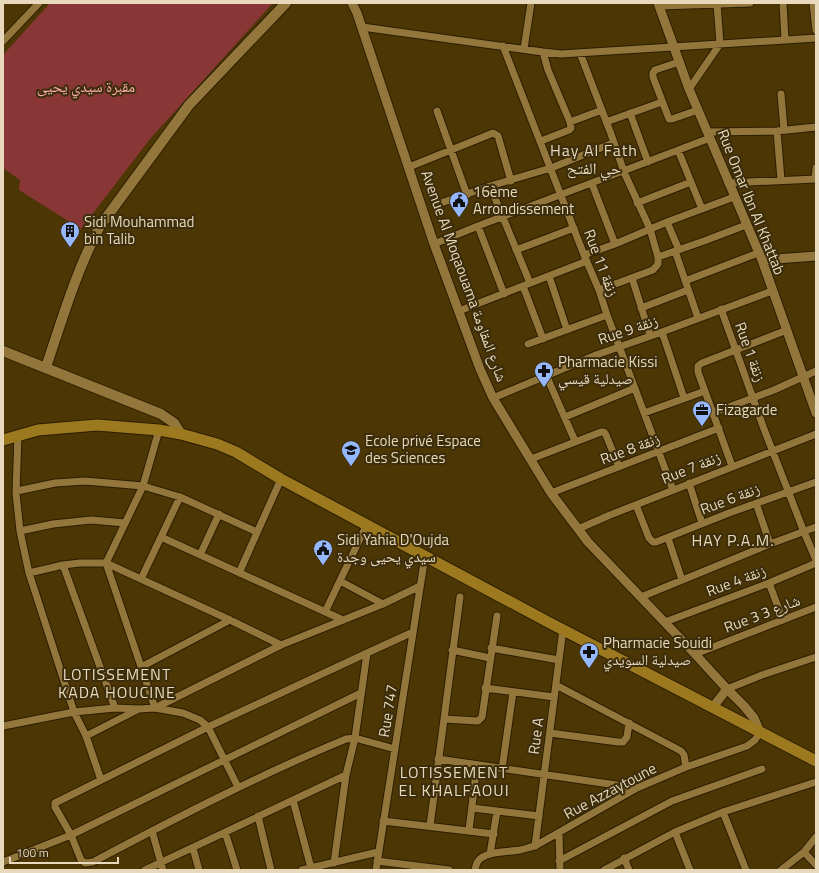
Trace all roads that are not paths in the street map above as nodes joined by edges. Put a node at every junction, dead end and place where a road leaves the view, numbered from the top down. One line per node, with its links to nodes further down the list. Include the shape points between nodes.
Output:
1 (39, 3): 17 (street)
2 (286, 3): 96 (main road, via 189,105 100,226 78,275)
3 (352, 3): 12 (street, Avenue Al Moqaouama شارع المقاومة)
4 (357, 3): 12 (street, Avenue Al Moqaouama شارع المقاومة)
5 (531, 3): 21 (street)
6 (750, 3): 11 (street)
7 (783, 3): 16 (street)
8 (813, 3): 14 (street)
9 (659, 4): 10 (street); 20 (street, Rue Omar Ibn Al Khattab)
10 (698, 4): 11 (street)
11 (717, 4): 18 (street)
12 (357, 13): 13 (street, Avenue Al Moqaouama شارع المقاومة)
13 (362, 27): 19 (street); 42 (street, Avenue Al Moqaouama شارع المقاومة)
14 (816, 30)
15 (816, 38): 16 (street)
16 (786, 40): 18 (street)
17 (3, 42)
18 (720, 44): 20 (street); 25 (street)
19 (503, 46): 21 (street); 37 (street, Rue 11 زنقة)
20 (674, 48): 23 (street); 24 (street, Rue Omar Ibn Al Khattab)
21 (524, 49): 22 (street)
22 (543, 52): 23 (street); 32 (street)
23 (580, 53): 29 (street)
24 (679, 62): 25 (street, Rue Omar Ibn Al Khattab); 27 (street, via 653,73)
25 (689, 89): 30 (street, Rue Omar Ibn Al Khattab)
26 (782, 94): 35 (street)
27 (662, 102): 30 (street, via 672,120); 31 (street)
28 (437, 110): 39 (street)
29 (602, 110): 32 (street); 33 (street)
30 (698, 110): 36 (street, Rue Omar Ibn Al Khattab)
31 (630, 114): 33 (street); 41 (street)
32 (570, 122): 37 (street, via 569,130)
33 (606, 122): 38 (street)
34 (816, 127): 35 (street)
35 (781, 130): 36 (street); 47 (street)
36 (708, 135): 40 (street); 50 (street, Rue Omar Ibn Al Khattab)
37 (541, 141): 43 (street, Rue 11 زنقة)
38 (614, 144): 43 (street); 45 (street)
39 (451, 150): 42 (street); 48 (street, via 484,136 496,134); 53 (street)
40 (678, 150): 41 (street); 49 (street)
41 (648, 162): 45 (street)
42 (409, 167): 65 (street, Avenue Al Moqaouama شارع المقاومة)
43 (551, 168): 48 (street); 54 (street, Rue 11 زنقة)
44 (816, 168): 46 (street)
45 (624, 172): 51 (street); 57 (street)
46 (815, 179): 47 (street)
47 (781, 180): 50 (street)
48 (511, 181): 52 (street)
49 (691, 182): 57 (street); 58 (street)
50 (728, 183): 55 (street, Rue Omar Ibn Al Khattab)
51 (592, 184): 54 (street); 66 (street)
52 (490, 186): 53 (street); 59 (street)
53 (467, 195): 56 (street)
54 (562, 195): 59 (street); 63 (street, Rue 11 زنقة)
55 (734, 198): 58 (street); 61 (street, Rue Omar Ibn Al Khattab)
56 (441, 203)
57 (637, 203): 64 (street)
58 (702, 209): 60 (street)
59 (503, 217): 62 (street); 67 (street)
60 (666, 222): 64 (street); 68 (street)
61 (746, 224): 68 (street); 69 (street, Rue Omar Ibn Al Khattab)
62 (478, 226): 65 (street); 81 (street)
63 (574, 228): 67 (street); 72 (street, Rue 11 زنقة)
64 (650, 229): 66 (street); 71 (street)
65 (434, 244): 84 (street, Avenue Al Moqaouama شارع المقاومة)
66 (615, 244): 72 (street)
67 (516, 250): 76 (street)
68 (677, 251): 71 (street); 75 (street)
69 (760, 256): 70 (street); 75 (street); 80 (street, Rue Omar Ibn Al Khattab)
70 (816, 256)
71 (658, 257): 74 (street, via 656,267)
72 (585, 258): 73 (street); 78 (street, Rue 11 زنقة)
73 (549, 276): 76 (street); 87 (street)
74 (632, 278): 78 (street); 82 (street)
75 (685, 281): 79 (street)
76 (530, 283): 77 (street)
77 (523, 286): 81 (street); 91 (street)
78 (599, 290): 85 (street, Rue 11 زنقة)
79 (688, 290): 82 (street); 86 (street)
80 (772, 291): 83 (street, Rue 9 زنقة); 88 (street, Rue Omar Ibn Al Khattab)
81 (504, 294): 84 (street)
82 (641, 308): 90 (street)
83 (721, 310): 86 (street, Rue 9 زنقة); 94 (street, Rue 1 زنقة)
84 (459, 311): 102 (street, Avenue Al Moqaouama شارع المقاومة, via 480,369)
85 (606, 316): 87 (street); 93 (street, Rue 11 زنقة)
86 (698, 318): 89 (street, Rue 9 زنقة)
87 (567, 330): 91 (street)
88 (787, 330): 94 (street); 99 (street, Rue Omar Ibn Al Khattab)
89 (662, 332): 90 (street, Rue 9 زنقة); 103 (street)
90 (650, 335): 93 (street, Rue 9 زنقة)
91 (543, 339): 92 (street)
92 (528, 344)
93 (619, 346): 98 (street, Rue 9 زنقة); 100 (street, Rue 11 زنقة)
94 (735, 350): 101 (street, via 698,366); 104 (street, Rue 1 زنقة)
95 (3, 351): 96 (main road)
96 (46, 368): 111 (main road, via 161,414 174,423)
97 (816, 371): 99 (street)
98 (546, 375): 102 (street, Rue 9 زنقة); 108 (street)
99 (803, 377): 104 (street); 107 (street, Rue Omar Ibn Al Khattab)
100 (635, 388): 105 (street, Rue 11 زنقة); 108 (street)
101 (705, 391): 103 (street); 106 (street)
102 (494, 398): 118 (street, Avenue Al Moqaouama شارع المقاومة)
103 (684, 398): 105 (street)
104 (753, 398): 106 (street); 117 (street, Rue 1 زنقة)
105 (644, 413): 116 (street, Rue 11 زنقة)
106 (713, 413): 109 (street)
107 (816, 413)
108 (565, 417): 115 (street)
109 (719, 428): 116 (street, Rue 8 زنقة); 119 (street)
110 (159, 430): 111 (main road); 113 (main road, via 97,425 38,430); 124 (street)
111 (181, 434): 121 (main road, via 236,452)
112 (816, 434): 117 (street, Rue 7 زنقة)
113 (18, 435): 114 (main road); 126 (street)
114 (3, 440)
115 (575, 441): 118 (street); 120 (street, via 604,432)
116 (658, 451): 120 (street, Rue 8 زنقة); 125 (street, Rue 11 زنقة)
117 (772, 451): 119 (street, Rue 7 زنقة); 127 (street, Rue 1 زنقة)
118 (531, 459): 128 (street, Avenue Al Moqaouama شارع المقاومة)
119 (732, 466): 123 (street, Rue 7 زنقة)
120 (619, 467): 128 (street, Rue 8 زنقة)
121 (281, 478): 135 (main road); 139 (street)
122 (816, 482): 127 (street, Rue 6 زنقة)
123 (689, 483): 125 (street, Rue 7 زنقة); 134 (street)
124 (143, 486): 126 (street, via 85,481 55,483); 129 (street); 133 (street)
125 (673, 490): 131 (street, Rue 7 زنقة)
126 (17, 491): 138 (street)
127 (789, 491): 130 (street, Rue 6 زنقة); 140 (street, Rue 1 زنقة)
128 (551, 493): 137 (street, Avenue Al Moqaouama شارع المقاومة)
129 (180, 497): 132 (street); 141 (street)
130 (756, 503): 134 (street, Rue 6 زنقة); 143 (street)
131 (636, 505): 137 (street, Rue 7 زنقة); 142 (street, Rue 6 زنقة, via 649,538 654,542)
132 (219, 514): 139 (street); 144 (street)
133 (125, 523): 138 (street, via 91,520); 147 (street)
134 (702, 523): 142 (street, Rue 6 زنقة)
135 (367, 524): 145 (main road); 153 (street)
136 (816, 527): 140 (street)
137 (578, 529): 156 (street, Avenue Al Moqaouama شارع المقاومة)
138 (20, 531): 149 (street)
139 (257, 532): 150 (street)
140 (804, 532): 143 (street); 146 (street, Rue 1 زنقة)
141 (160, 537): 144 (street); 151 (street)
142 (668, 538): 152 (street)
143 (770, 544): 152 (street)
144 (200, 555): 150 (street)
145 (425, 556): 155 (street, Rue 747); 166 (main road)
146 (816, 562): 154 (street, Rue 4 زنقة)
147 (106, 563): 148 (street, via 80,562); 151 (street); 176 (street)
148 (63, 565): 149 (street); 184 (street)
149 (29, 573): 187 (street)
150 (239, 573): 160 (street)
151 (141, 579): 162 (street)
152 (682, 580): 156 (street)
153 (340, 581): 158 (street); 160 (street)
154 (769, 582): 164 (street); 165 (street, Rue 4 زنقة)
155 (420, 586): 158 (street); 167 (street, Rue 747)
156 (641, 596): 165 (street, Avenue Al Moqaouama شارع المقاومة)
157 (460, 597): 170 (street)
158 (383, 604): 163 (street)
159 (816, 607): 164 (street, Rue 3 شارع 3)
160 (325, 612): 163 (street)
161 (497, 616): 169 (street)
162 (230, 620): 168 (street); 176 (street)
163 (343, 620): 168 (street)
164 (783, 620): 172 (street, Rue 3 شارع 3)
165 (665, 622): 172 (street, Avenue Al Moqaouama شارع المقاومة)
166 (563, 629): 175 (street, Rue A); 183 (main road)
167 (413, 632): 171 (street); 196 (street, Rue 747)
168 (281, 645): 185 (street)
169 (491, 648): 174 (street); 175 (street)
170 (452, 650): 174 (street); 188 (street)
171 (367, 653): 180 (street); 191 (street)
172 (695, 654): 179 (street, Avenue Al Moqaouama شارع المقاومة)
173 (816, 657): 179 (street)
174 (490, 658): 178 (street)
175 (559, 660): 177 (street, Rue A)
176 (141, 667): 185 (street)
177 (556, 686): 182 (street, Rue A); 189 (street)
178 (485, 688): 181 (street); 188 (street, via 482,718 478,721)
179 (727, 689): 183 (street); 192 (street, Avenue Al Moqaouama شارع المقاومة, via 754,718)
180 (361, 692): 195 (street); 197 (street)
181 (513, 692): 182 (street); 202 (street)
182 (554, 697): 193 (street, Rue A)
183 (713, 707): 192 (main road)
184 (115, 708): 186 (street); 187 (street)
185 (155, 708): 186 (street); 191 (street, via 188,715)
186 (139, 709): 194 (street)
187 (74, 712): 190 (street); 194 (street)
188 (444, 719): 198 (street)
189 (629, 723): 193 (street, via 627,737 623,742); 201 (street, via 681,751)
190 (3, 726)
191 (208, 727): 197 (street); 206 (street)
192 (760, 732): 199 (main road); 201 (street, Rue Azzaytoune, via 747,746)
193 (550, 733): 205 (street, Rue A)
194 (86, 736): 206 (street)
195 (355, 738): 196 (street); 204 (street); 208 (street, via 296,760)
196 (395, 749): 216 (street, Rue 747)
197 (224, 759): 208 (street); 224 (street)
198 (438, 760): 200 (street); 217 (street)
199 (816, 761)
200 (477, 765): 202 (street); 211 (street)
201 (686, 767): 209 (street, Rue Azzaytoune)
202 (502, 769): 205 (street)
203 (762, 769): 232 (street, via 672,801)
204 (346, 775): 210 (street); 235 (street)
205 (544, 775): 209 (street); 215 (street, Rue A)
206 (101, 780): 224 (street, via 55,803)
207 (816, 782): 213 (street)
208 (238, 787): 219 (street)
209 (637, 788): 222 (street, Rue Azzaytoune)
210 (293, 800): 214 (street); 238 (street)
211 (472, 808): 212 (street); 218 (street)
212 (497, 811): 215 (street); 223 (street)
213 (723, 812): 221 (street); 252 (street)
214 (258, 816): 220 (street); 243 (street)
215 (539, 816): 226 (street, Rue A)
216 (383, 821): 217 (street); 228 (street, Rue 747)
217 (430, 826): 218 (street)
218 (469, 830): 223 (street)
219 (152, 831): 224 (street, via 93,862 85,863); 237 (street)
220 (225, 832): 227 (street); 242 (street)
221 (675, 832): 231 (street); 251 (street)
222 (559, 833): 226 (street, Rue Azzaytoune); 232 (street)
223 (494, 834): 230 (street)
224 (70, 835): 234 (street)
225 (816, 837): 229 (street)
226 (535, 846): 230 (street, Rue Azzaytoune)
227 (193, 848): 237 (street); 241 (street)
228 (378, 852): 233 (street, Rue 747); 235 (street)
229 (804, 852): 236 (street); 253 (street)
230 (490, 854): 247 (street, via 479,859)
231 (624, 858): 249 (street); 250 (street)
232 (560, 860): 248 (street)
233 (377, 861): 239 (street); 245 (street, Rue 747)
234 (3, 862)
235 (334, 863): 238 (street)
236 (816, 864)
237 (162, 866): 240 (street)
238 (311, 868): 244 (street)
239 (439, 869): 246 (street)
240 (145, 870)
241 (199, 870)
242 (237, 870)
243 (271, 870)
244 (302, 870)
245 (376, 870)
246 (449, 870)
247 (475, 870)
248 (560, 870)
249 (604, 870)
250 (629, 870)
251 (690, 870)
252 (746, 870)
253 (781, 870)

